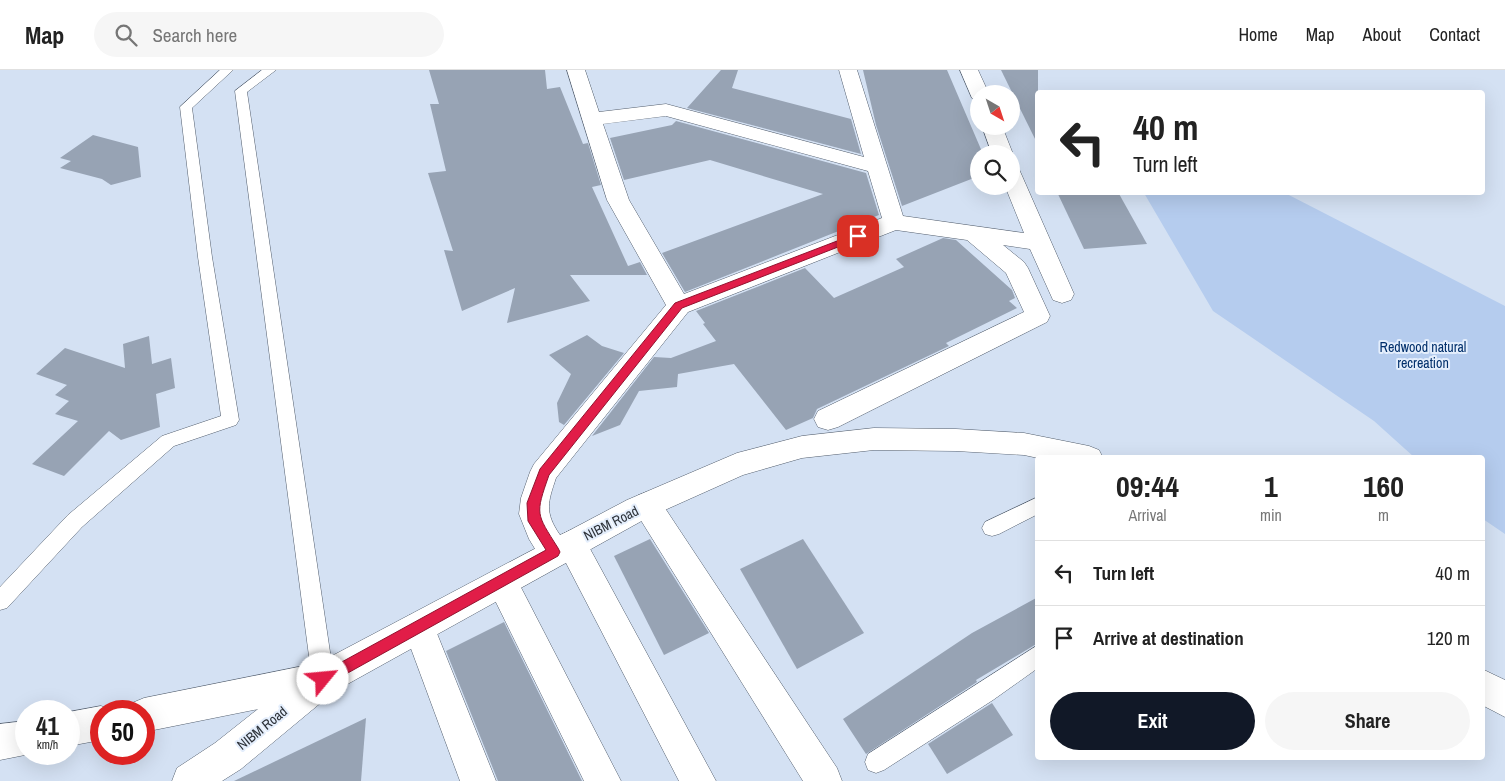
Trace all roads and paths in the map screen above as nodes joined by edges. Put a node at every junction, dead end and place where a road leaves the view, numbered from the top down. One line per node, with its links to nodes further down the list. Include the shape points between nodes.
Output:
1 (227, 70): 22 (lane, via 186,107 230,420 168,440 75,521)
2 (270, 70): 25 (lane, via 241,91)
3 (576, 70): 7 (street)
4 (848, 70): 8 (street)
5 (970, 70): 6 (street)
6 (976, 85)
7 (592, 119): 8 (street, via 666,110); 14 (street, via 618,200)
8 (877, 167): 10 (street)
9 (1020, 195): 12 (street)
10 (894, 222): 11 (street); 14 (street)
11 (973, 234): 12 (street); 15 (street, via 1016,268 1038,316)
12 (1039, 243): 13 (street)
13 (1062, 294)
14 (679, 306): 20 (street, via 544,472 533,503 534,521)
15 (828, 419)
16 (1075, 455): 17 (street, NIBM Road, via 1024,444 956,440 874,439 802,447 737,465)
17 (647, 504): 20 (street, NIBM Road); 36 (street)
18 (1035, 506): 19 (lane)
19 (992, 528)
20 (562, 548): 21 (street, NIBM Road); 35 (street)
21 (502, 582): 23 (street, NIBM Road); 34 (street)
22 (0, 601)
23 (419, 627): 25 (street, NIBM Road); 33 (street)
24 (1035, 657): 31 (lane)
25 (323, 679): 28 (street); 32 (street, NIBM Road, via 228,756)
26 (1485, 686): 27 (street)
27 (1505, 700)
28 (155, 713)
29 (15, 740): 30 (street)
30 (0, 742)
31 (876, 762)
32 (190, 781)
33 (478, 781)
34 (603, 781)
35 (698, 781)
36 (824, 781)

